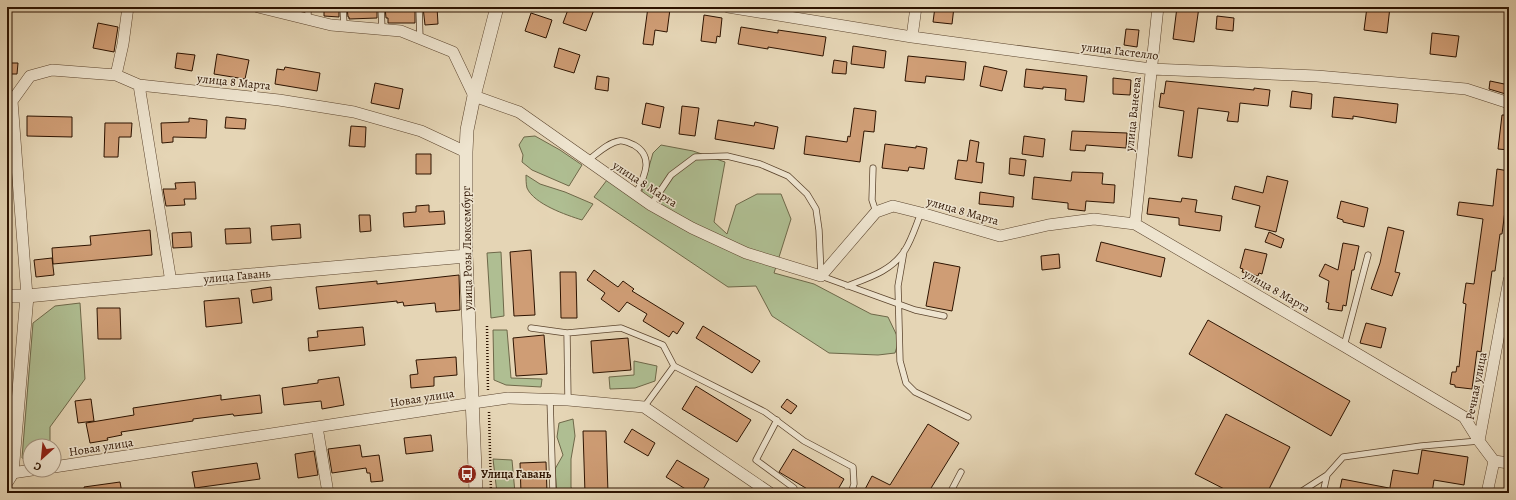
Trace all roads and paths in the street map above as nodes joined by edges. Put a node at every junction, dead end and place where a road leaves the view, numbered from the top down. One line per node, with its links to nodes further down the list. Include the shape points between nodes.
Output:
1 (128, 7): 18 (street)
2 (258, 7): 11 (street)
3 (308, 7): 12 (lane)
4 (343, 7): 13 (lane)
5 (381, 7): 14 (lane)
6 (419, 7): 16 (lane)
7 (497, 7): 20 (street, улица Розы Люксембург)
8 (728, 7): 15 (street, улица Гастелло)
9 (916, 7): 15 (street)
10 (1158, 7): 17 (street, улица Ванеева)
11 (270, 8): 12 (street)
12 (308, 20): 13 (street)
13 (344, 26): 14 (street)
14 (382, 30): 16 (street, via 401,31)
15 (912, 37): 17 (street, улица Гастелло)
16 (420, 39): 20 (street, via 453,52)
17 (1151, 69): 22 (street, улица Гастелло, via 1317,76 1459,89); 30 (street, улица Ванеева)
18 (116, 75): 19 (street, улица 8 Марта); 21 (street, улица 8 Марта, via 52,70 30,76)
19 (139, 85): 23 (street, улица 8 Марта, via 279,100 354,112 421,131); 36 (street)
20 (474, 96): 23 (street, улица Розы Люксембург, via 467,130); 24 (street, улица 8 Марта, via 519,112)
21 (9, 101): 39 (street)
22 (1509, 103)
23 (466, 152): 33 (street, улица Розы Люксембург)
24 (587, 161): 26 (street, улица 8 Марта); 26 (lane, via 611,143 621,140 638,148 645,154 647,166)
25 (873, 168): 28 (lane, via 872,200)
26 (636, 194): 27 (street, улица 8 Марта)
27 (651, 205): 34 (street, улица 8 Марта, via 692,228 746,253); 34 (lane, via 671,175 695,157 727,156 760,164 788,176 807,194 816,209)
28 (876, 212): 29 (street, улица 8 Марта, via 893,206); 34 (street)
29 (921, 213): 30 (street, улица 8 Марта, via 1000,236 1048,225 1094,219); 31 (lane)
30 (1134, 224): 44 (street, улица 8 Марта)
31 (904, 251): 37 (lane, via 890,266 871,278); 40 (lane, via 898,286)
32 (1368, 255): 44 (lane)
33 (466, 256): 36 (street, улица Гавань); 48 (street, улица Розы Люксембург)
34 (821, 276): 37 (lane)
35 (1509, 280): 53 (street, Речная улица)
36 (171, 282): 39 (street, улица Гавань)
37 (846, 286): 40 (lane)
38 (7, 296): 39 (street, улица Гавань)
39 (27, 296): 60 (street)
40 (899, 304): 41 (lane); 50 (lane, via 900,361 906,382 915,392)
41 (944, 316)
42 (531, 328): 43 (lane)
43 (567, 333): 45 (lane, via 621,328 663,345); 47 (lane)
44 (1344, 346): 53 (street, улица 8 Марта, via 1464,417)
45 (674, 366): 49 (lane); 51 (lane)
46 (550, 399): 47 (street, Новая улица); 48 (street, Новая улица, via 508,398); 63 (lane)
47 (568, 400): 49 (street, Новая улица)
48 (473, 403): 52 (street, Новая улица); 62 (street, улица Розы Люксембург)
49 (644, 407): 64 (street, Новая улица)
50 (968, 416)
51 (777, 420): 65 (lane, via 756,460 794,488); 66 (lane, via 804,441 853,467 854,484)
52 (316, 427): 56 (street, Новая улица); 61 (street)
53 (1479, 441): 54 (street); 59 (lane, via 1343,457)
54 (1494, 461): 55 (street); 70 (street)
55 (1509, 463)
56 (62, 466)
57 (961, 472): 67 (lane)
58 (22, 473): 60 (street)
59 (1327, 475): 68 (lane); 69 (lane)
60 (10, 477)
61 (328, 493)
62 (476, 493)
63 (553, 493)
64 (770, 493)
65 (794, 493)
66 (851, 493)
67 (950, 493)
68 (1299, 493)
69 (1323, 493)
70 (1487, 493)

